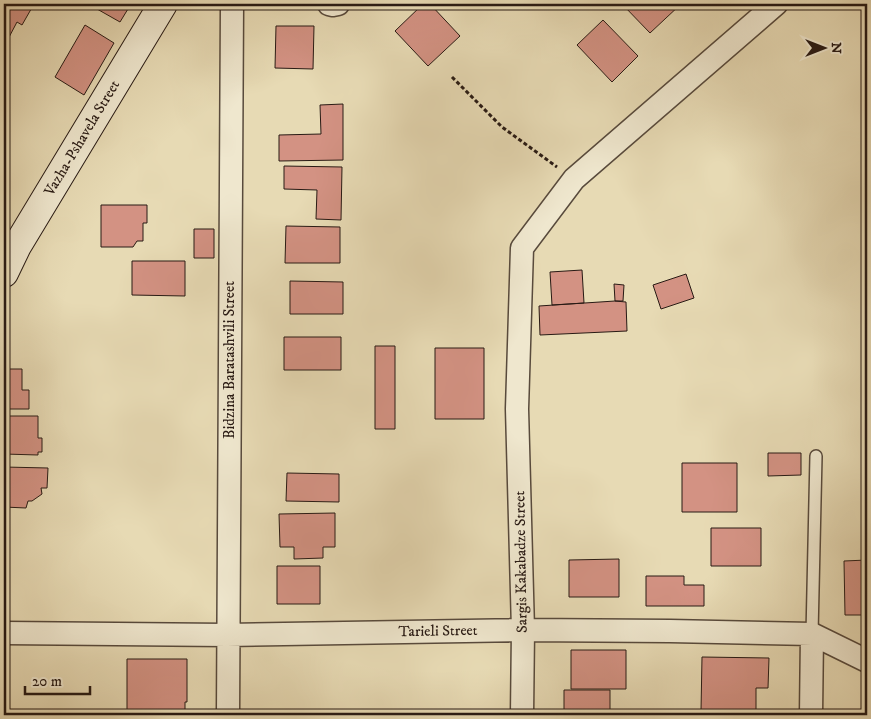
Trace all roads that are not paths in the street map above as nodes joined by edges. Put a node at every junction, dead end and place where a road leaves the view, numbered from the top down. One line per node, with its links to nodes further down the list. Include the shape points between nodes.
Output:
1 (163, 4): 6 (street, Vazha-Pshavela Street, via 17,246)
2 (232, 4): 11 (street, Bidzina Baratashvili Street)
3 (329, 4): 4 (street)
4 (338, 4)
5 (776, 4): 8 (street, Sargis Kakabadze Street, via 574,179 522,248 517,409)
6 (4, 273)
7 (816, 456): 10 (lane)
8 (523, 630): 10 (street, Tarieli Street); 11 (street, Tarieli Street); 14 (street, Sargis Kakabadze Street)
9 (4, 632): 11 (street, Tarieli Street)
10 (812, 634): 12 (street, Tarieli Street); 15 (street)
11 (227, 635): 13 (street, Bidzina Baratashvili Street)
12 (867, 661)
13 (228, 715)
14 (522, 715)
15 (812, 715)

